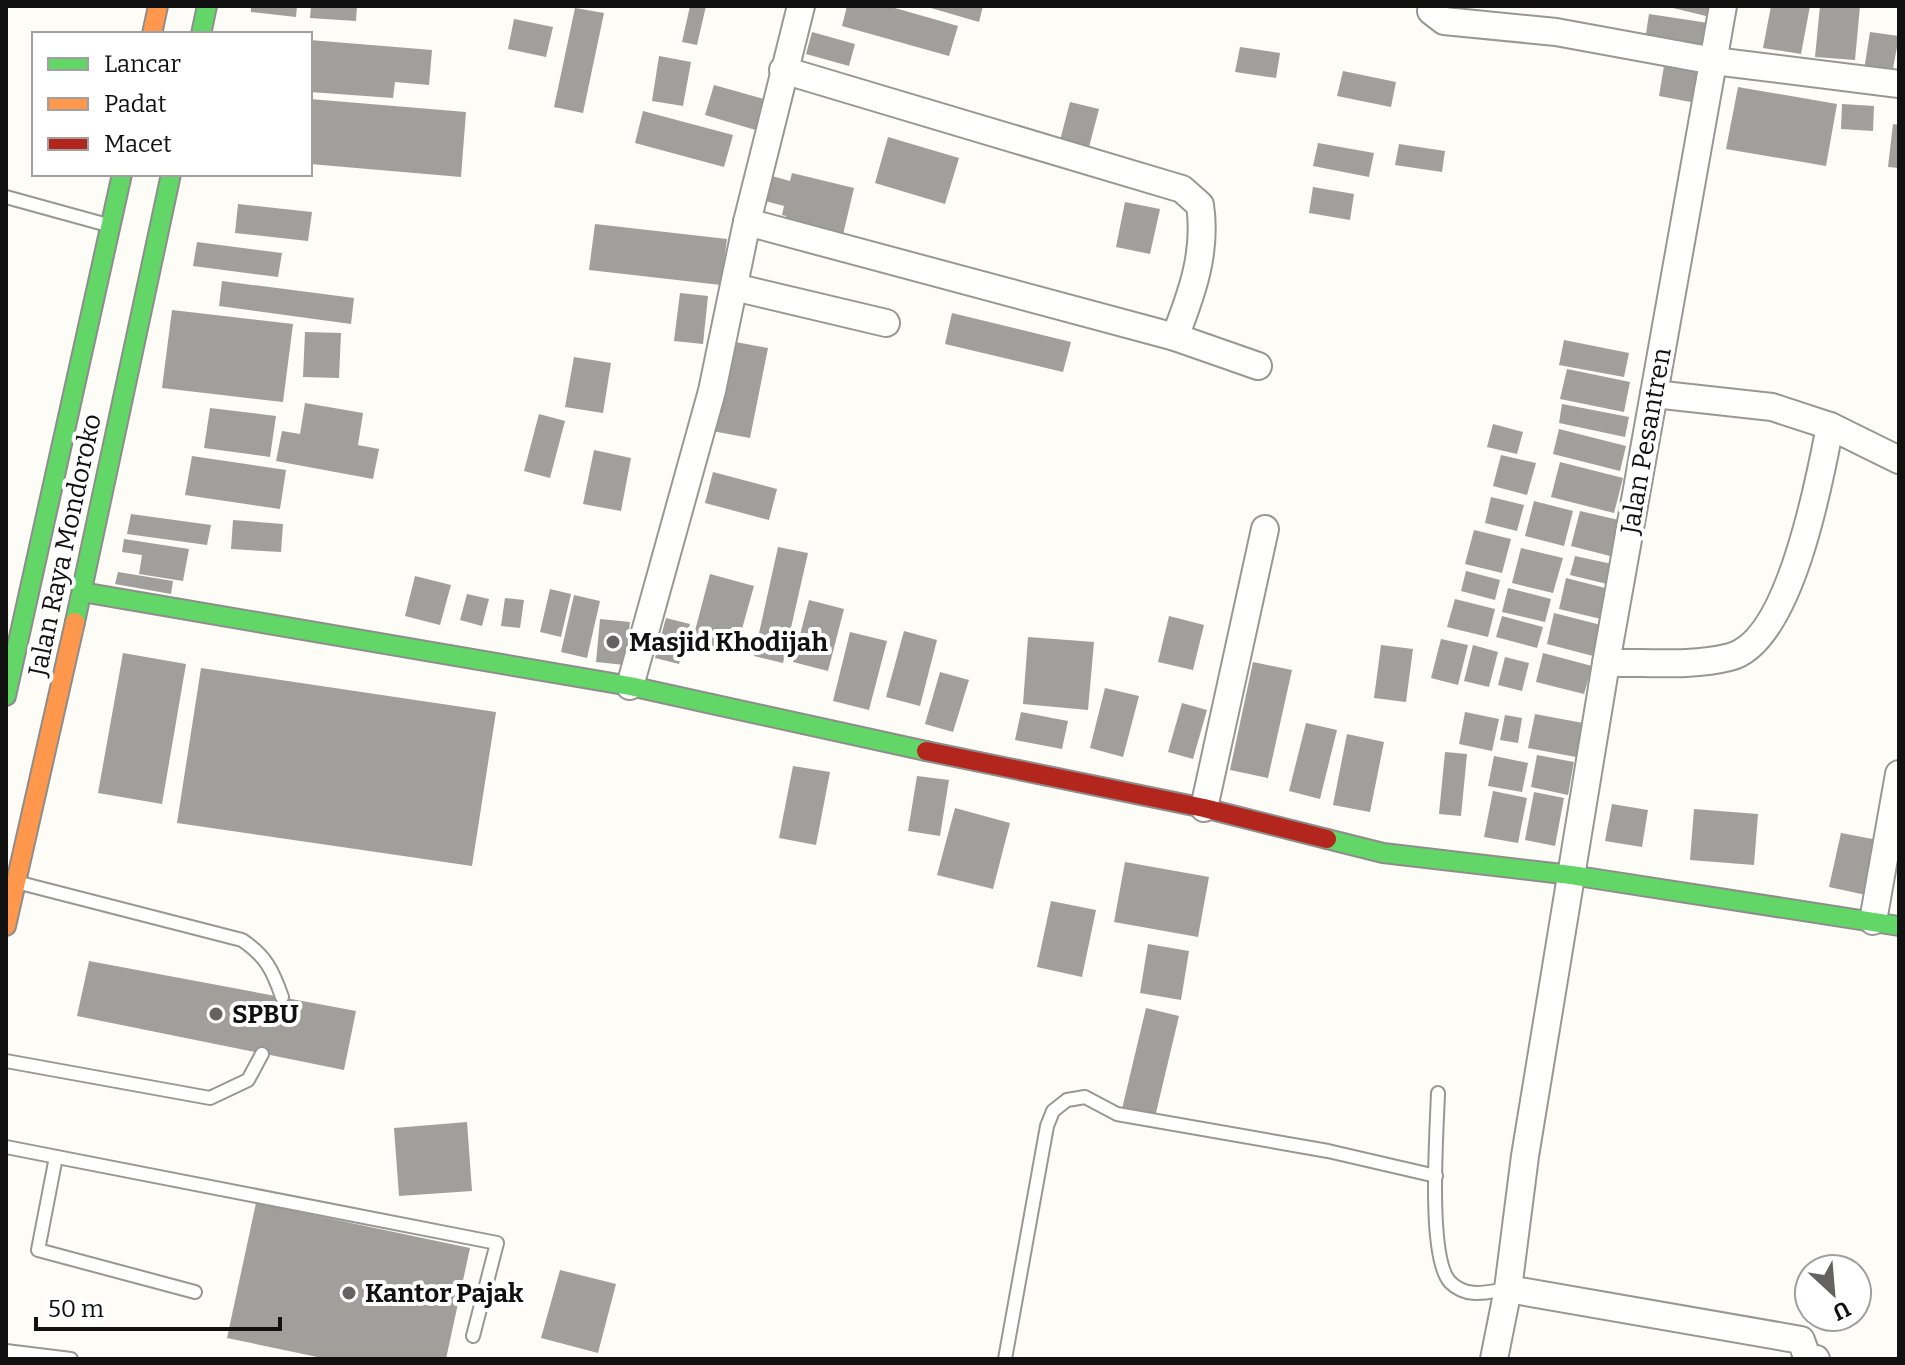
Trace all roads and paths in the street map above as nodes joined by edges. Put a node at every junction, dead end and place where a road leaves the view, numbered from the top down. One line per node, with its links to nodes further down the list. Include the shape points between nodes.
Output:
1 (158, 6): 6 (main road)
2 (207, 6): 7 (main road)
3 (801, 6): 9 (street)
4 (1433, 6): 8 (street, via 1431,11 1444,21 1556,32)
5 (1723, 6): 8 (street, Jalan Pesantren)
6 (152, 32)
7 (201, 32)
8 (1714, 61): 10 (street); 20 (street, Jalan Pesantren)
9 (783, 70): 14 (street); 18 (street, via 1182,189 1200,205 1205,234 1194,289)
10 (1899, 84)
11 (122, 176): 15 (main road, Jalan Raya Mondoroko)
12 (171, 176): 24 (main road, Jalan Raya Mondoroko)
13 (6, 197): 15 (lane)
14 (747, 222): 16 (street); 18 (street)
15 (111, 227): 23 (main road, Jalan Raya Mondoroko)
16 (734, 287): 17 (street); 28 (street, via 712,391)
17 (886, 323)
18 (1175, 337): 19 (street)
19 (1258, 366)
20 (1654, 394): 21 (street, via 1772,407); 27 (street, Jalan Pesantren)
21 (1830, 426): 22 (street); 27 (street, via 1802,554 1764,630 1751,645 1732,657)
22 (1899, 460)
23 (62, 508): 24 (main road); 29 (main road, Jalan Raya Mondoroko)
24 (99, 516): 26 (main road, Jalan Raya Mondoroko)
25 (1265, 529): 31 (street)
26 (82, 592): 28 (main road); 33 (main road, Jalan Raya Mondoroko)
27 (1606, 663): 32 (street, Jalan Pesantren)
28 (630, 686): 31 (main road)
29 (6, 696)
30 (1899, 774): 34 (street)
31 (1204, 808): 32 (main road, via 1383,853)
32 (1571, 875): 34 (main road); 44 (street, Jalan Pesantren)
33 (11, 881): 35 (main road, Jalan Raya Mondoroko); 37 (lane, via 242,940 271,967)
34 (1873, 921): 36 (main road)
35 (6, 926)
36 (1899, 926)
37 (282, 997)
38 (262, 1054): 39 (lane, via 248,1080 210,1098)
39 (6, 1061)
40 (1438, 1093): 43 (lane)
41 (6, 1147): 42 (lane)
42 (56, 1157): 45 (lane, via 38,1250); 46 (lane, via 497,1243)
43 (1436, 1176): 44 (lane, via 1435,1215 1446,1277 1474,1295); 50 (lane, via 1117,1114 1085,1097 1067,1100 1053,1111 1047,1126)
44 (1508, 1289): 48 (street, via 1801,1340); 51 (street, Jalan Pesantren)
45 (195, 1292)
46 (473, 1336)
47 (6, 1351): 49 (lane)
48 (1810, 1358)
49 (71, 1359)
50 (1005, 1359)
51 (1494, 1359)

